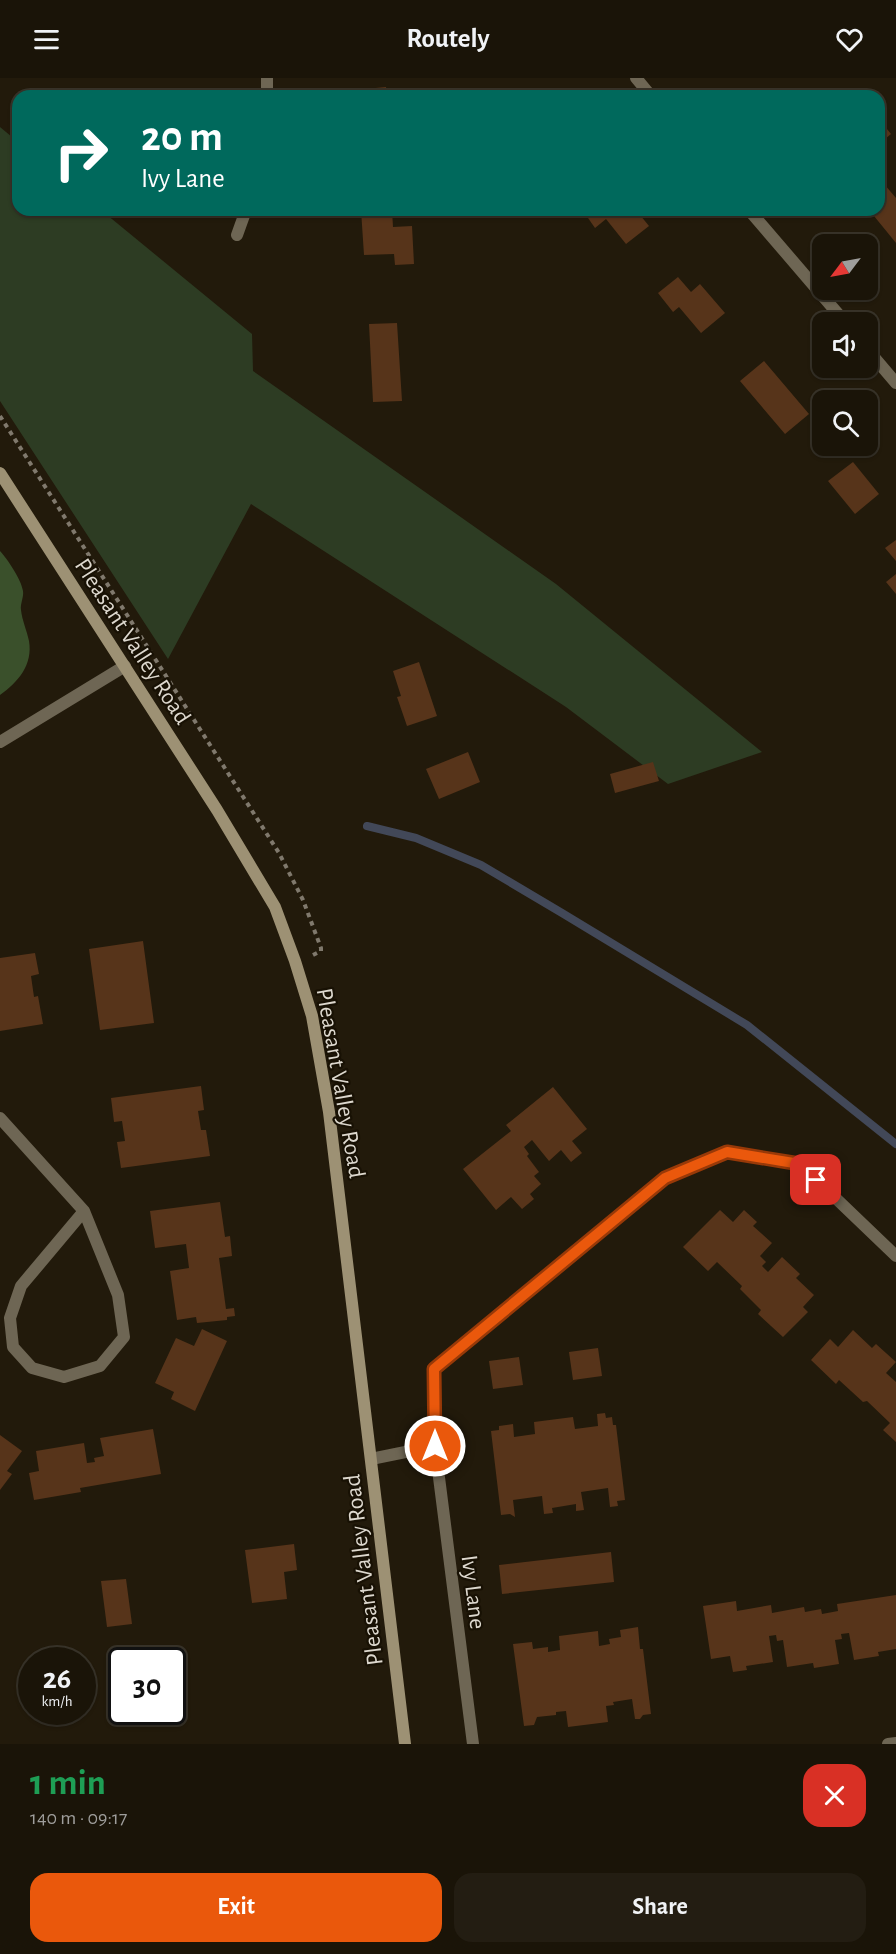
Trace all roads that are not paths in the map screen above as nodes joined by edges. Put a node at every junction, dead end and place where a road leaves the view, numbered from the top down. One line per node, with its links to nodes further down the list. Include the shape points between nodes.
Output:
1 (636, 78): 2 (street)
2 (646, 90)
3 (244, 216): 5 (street)
4 (754, 216): 6 (street)
5 (237, 235)
6 (836, 312)
7 (878, 362): 8 (street)
8 (896, 383)
9 (0, 473): 10 (main road, Pleasant Valley Road)
10 (125, 666): 11 (street); 16 (main road, Pleasant Valley Road, via 274,907 295,961 312,1017 329,1112)
11 (0, 742)
12 (0, 1118): 13 (street)
13 (84, 1211): 13 (street, via 21,1286 10,1317 13,1347 19,1354 32,1368 64,1377 100,1366 124,1337 118,1295)
14 (896, 1256): 15 (street, Ivy Lane, via 800,1164 727,1152 665,1178 434,1369)
15 (435, 1446): 16 (street); 19 (street, Ivy Lane)
16 (371, 1459): 18 (main road, Pleasant Valley Road)
17 (896, 1743): 20 (street)
18 (405, 1744)
19 (473, 1744)
20 (888, 1744)

